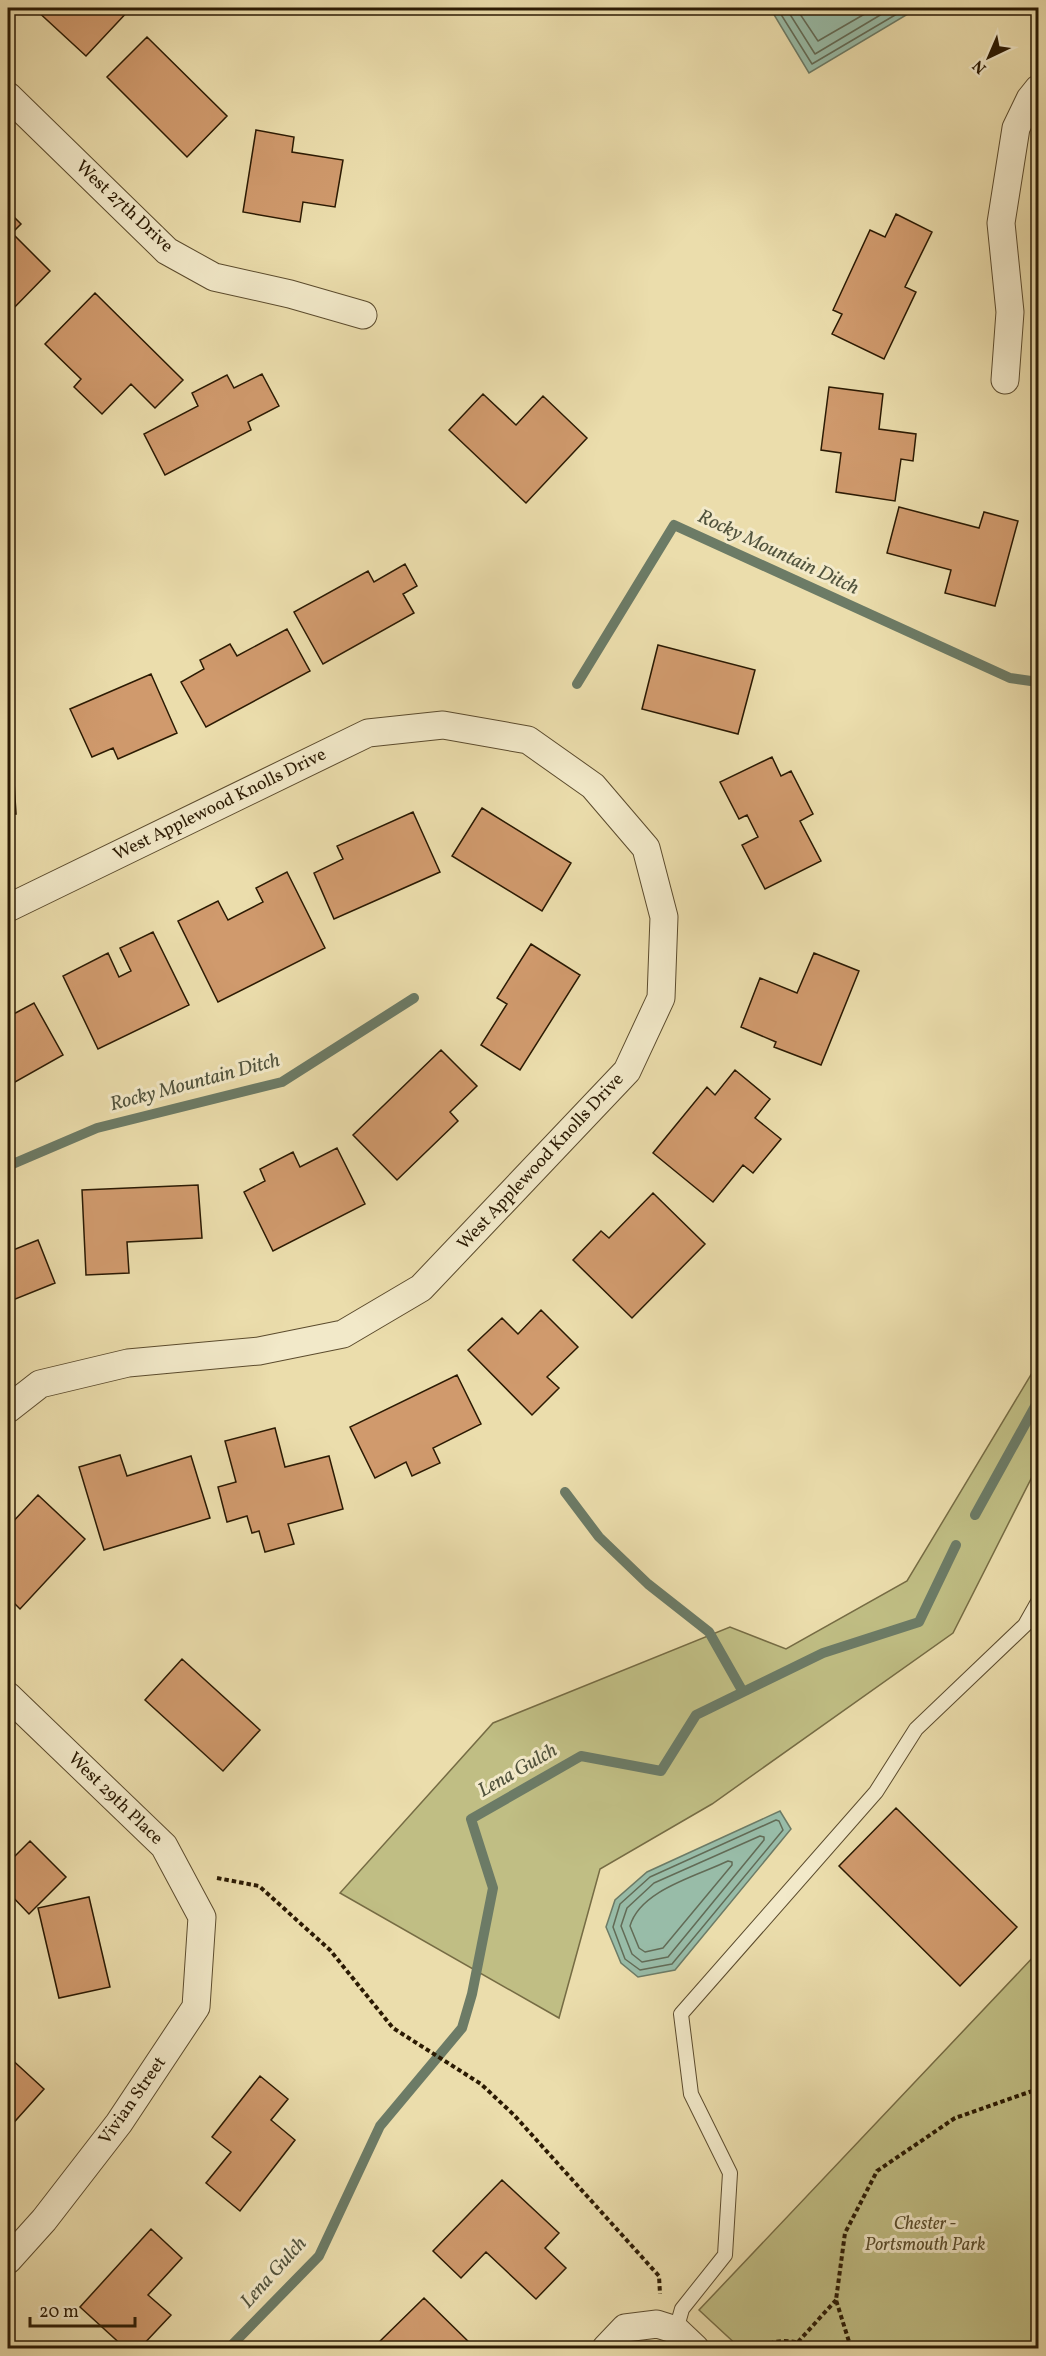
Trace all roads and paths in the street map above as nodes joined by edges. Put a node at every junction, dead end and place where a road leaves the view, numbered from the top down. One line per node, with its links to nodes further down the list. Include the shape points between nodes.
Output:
1 (1038, 89): 4 (street, via 1016,128 1001,223 1010,312)
2 (8, 96): 3 (street, West 27th Drive, via 167,251 214,277)
3 (363, 315)
4 (1005, 380)
5 (8, 908): 6 (street, West Applewood Knolls Drive, via 368,733 443,725 528,740 592,786 646,848 664,917 661,998 627,1071 421,1288 344,1334 259,1351 128,1363 40,1384)
6 (8, 1409)
7 (1038, 1602): 14 (lane, via 1025,1625 916,1730 876,1792 681,2014 691,2094 730,2173 725,2255)
8 (8, 1696): 9 (street, West 29th Place, via 164,1845)
9 (177, 1871): 10 (street, West 29th Place); 14 (path, via 259,1886 330,1950 393,2028 481,2084 514,2115 659,2277)
10 (202, 1917): 12 (street, Vivian Street, via 196,2007 119,2123)
11 (1038, 2089): 13 (path, via 955,2118 877,2170 845,2233)
12 (8, 2260)
13 (836, 2300): 15 (path); 20 (path)
14 (666, 2327): 16 (street, via 625,2328); 17 (street)
15 (798, 2342): 18 (path, via 771,2342); 19 (path)
16 (606, 2349)
17 (695, 2349)
18 (763, 2349)
19 (816, 2349)
20 (851, 2349)

